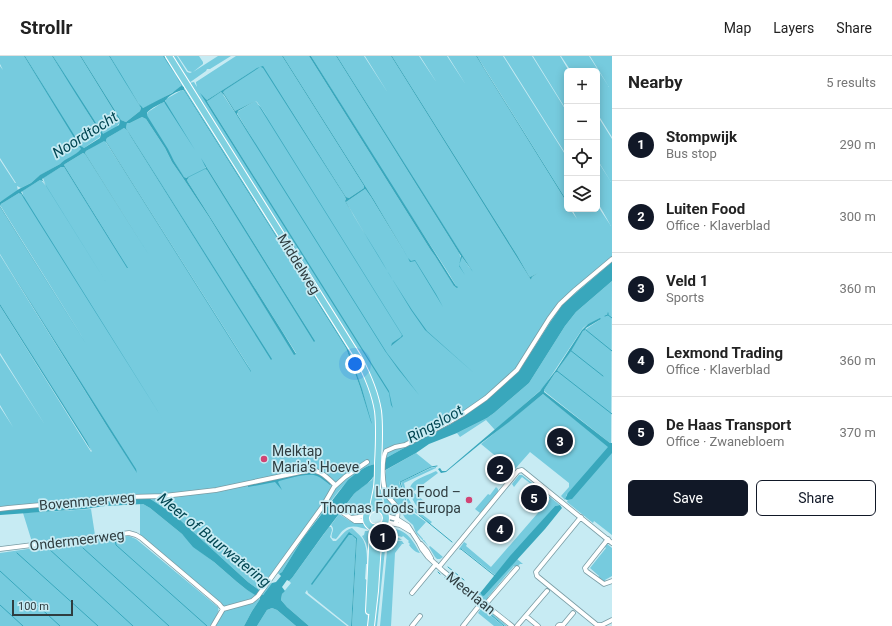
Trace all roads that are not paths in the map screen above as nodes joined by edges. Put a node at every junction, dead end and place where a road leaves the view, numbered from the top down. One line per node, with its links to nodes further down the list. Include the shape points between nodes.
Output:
1 (169, 56): 3 (main road, Middelweg, via 365,370 378,410)
2 (612, 259): 3 (street, via 560,304 517,370 504,382 456,418 405,445 387,450)
3 (381, 460): 5 (main road, Middelweg)
4 (367, 462): 6 (street)
5 (380, 474): 7 (main road, Middelweg); 15 (street, via 387,495 397,507)
6 (336, 485): 8 (street); 11 (street, Bovenmeerweg, via 322,473 310,470 216,490 164,496 72,501)
7 (377, 488): 9 (main road, Middelweg); 10 (main road, Middelweg)
8 (327, 502): 13 (street, via 351,518); 26 (street, via 259,595 252,601)
9 (373, 508): 10 (main road); 13 (main road)
10 (381, 509): 14 (main road)
11 (0, 510)
12 (580, 517): 17 (street); 20 (street, via 522,470 518,471); 30 (street, via 536,572 537,576 598,625)
13 (367, 519): 16 (main road, via 370,525)
14 (385, 519): 15 (street, Meerlaan); 16 (main road, via 382,526)
15 (396, 521): 20 (street, Meerlaan, via 412,533)
16 (376, 527): 31 (main road)
17 (608, 539): 18 (street); 22 (street, via 586,571 604,584)
18 (612, 543)
19 (0, 549): 26 (street, Ondermeerweg, via 133,534 141,538)
20 (438, 566): 24 (street); 25 (street, Meerlaan)
21 (517, 568): 25 (street)
22 (612, 581)
23 (546, 591): 29 (street)
24 (412, 593)
25 (484, 603): 34 (street); 35 (street, Meerlaan)
26 (223, 609): 32 (street)
27 (573, 613): 38 (street, via 563,625)
28 (420, 616): 33 (street)
29 (526, 616): 36 (street); 37 (street)
30 (612, 620)
31 (371, 625)
32 (213, 626)
33 (412, 626)
34 (463, 626)
35 (511, 626)
36 (517, 626)
37 (538, 626)
38 (558, 626)

